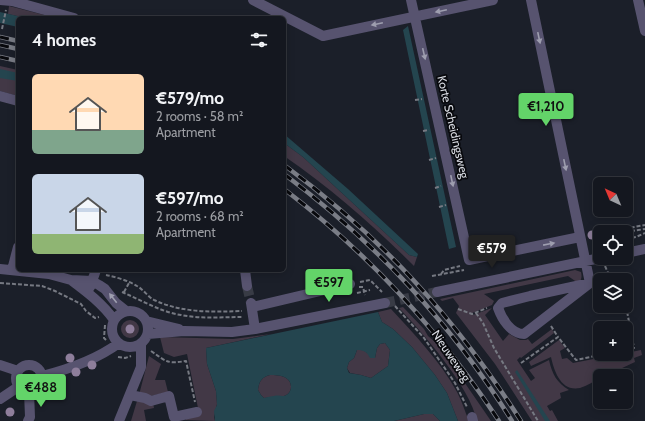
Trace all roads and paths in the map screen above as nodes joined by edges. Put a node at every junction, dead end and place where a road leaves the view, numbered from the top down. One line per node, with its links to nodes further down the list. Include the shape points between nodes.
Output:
1 (0, 0): 7 (street)
2 (253, 0): 10 (street)
3 (411, 0): 11 (street, Korte Scheidingsweg)
4 (493, 0): 11 (street, one-way to 11)
5 (531, 0): 28 (street, one-way to 28)
6 (638, 0): 14 (street)
7 (12, 1): 9 (street)
8 (6, 10): 13 (path)
9 (67, 16)
10 (283, 16)
11 (415, 16): 12 (street, one-way to 12, via 323,36); 28 (street, Korte Scheidingsweg, one-way to 28, via 469,260)
12 (286, 18)
13 (2, 29)
14 (645, 31)
15 (0, 96): 17 (street)
16 (424, 98): 18 (path)
17 (16, 100)
18 (415, 100)
19 (444, 186): 20 (path)
20 (435, 188)
21 (448, 205): 22 (path)
22 (439, 207)
23 (645, 225): 24 (path)
24 (633, 227)
25 (645, 229): 26 (path)
26 (633, 231)
27 (645, 233): 29 (path)
28 (580, 237): 33 (street)
29 (633, 238)
30 (645, 249): 31 (street)
31 (633, 252)
32 (16, 255): 37 (street)
33 (585, 261): 34 (street); 45 (street); 53 (street)
34 (593, 261)
35 (460, 267): 41 (path, via 444,270)
36 (0, 269): 37 (street)
37 (12, 270): 38 (street)
38 (16, 270)
39 (30, 272): 43 (street)
40 (245, 272): 47 (street)
41 (441, 274)
42 (94, 275): 43 (street); 52 (street); 57 (path, via 120,278); 61 (street, one-way to 42, via 116,303)
43 (71, 280): 52 (street)
44 (0, 283): 64 (path, via 42,286 81,304 95,318)
45 (590, 283): 58 (street, via 509,301 502,303); 58 (street, via 524,334 511,328)
46 (350, 284): 56 (path, Nieuweweg, via 370,280); 59 (street)
47 (247, 286)
48 (363, 287): 51 (path)
49 (117, 290): 62 (path)
50 (370, 290): 51 (path)
51 (364, 291): 54 (path); 55 (path)
52 (87, 292): 64 (street, via 108,311)
53 (437, 292)
54 (356, 293)
55 (365, 295)
56 (388, 301): 65 (street); 82 (path, Nieuweweg, via 424,338 455,382)
57 (168, 306): 59 (path, via 222,312); 62 (path)
58 (498, 308): 63 (path, via 492,306)
59 (252, 309): 62 (path, via 214,318); 65 (street)
60 (458, 309): 63 (path, via 470,314)
61 (126, 311): 64 (street); 66 (street, via 139,313 146,321 148,329)
62 (165, 311): 66 (path)
63 (476, 312): 85 (path, via 494,348)
64 (108, 318): 69 (street); 69 (path, via 104,338)
65 (255, 329): 66 (street, via 232,332)
66 (155, 330): 70 (path); 71 (street)
67 (555, 331): 68 (path)
68 (558, 337): 72 (path, via 576,360); 73 (path)
69 (115, 346): 71 (street); 71 (path, via 115,357 125,358); 76 (street, via 105,354 72,368)
70 (150, 350): 71 (path, via 148,354); 81 (path, via 167,362 186,361)
71 (135, 352): 79 (street, via 135,380)
72 (593, 356)
73 (521, 364)
74 (0, 365): 75 (street)
75 (18, 370): 76 (street, via 30,365 38,368); 77 (street, via 15,377)
76 (42, 376): 78 (street, via 38,389)
77 (18, 387): 78 (street); 80 (street)
78 (29, 392): 83 (street)
79 (130, 395): 81 (street, via 150,401 169,396 174,417); 84 (street)
80 (0, 399)
81 (197, 412)
82 (472, 419)
83 (28, 421)
84 (119, 421)
85 (538, 421)

